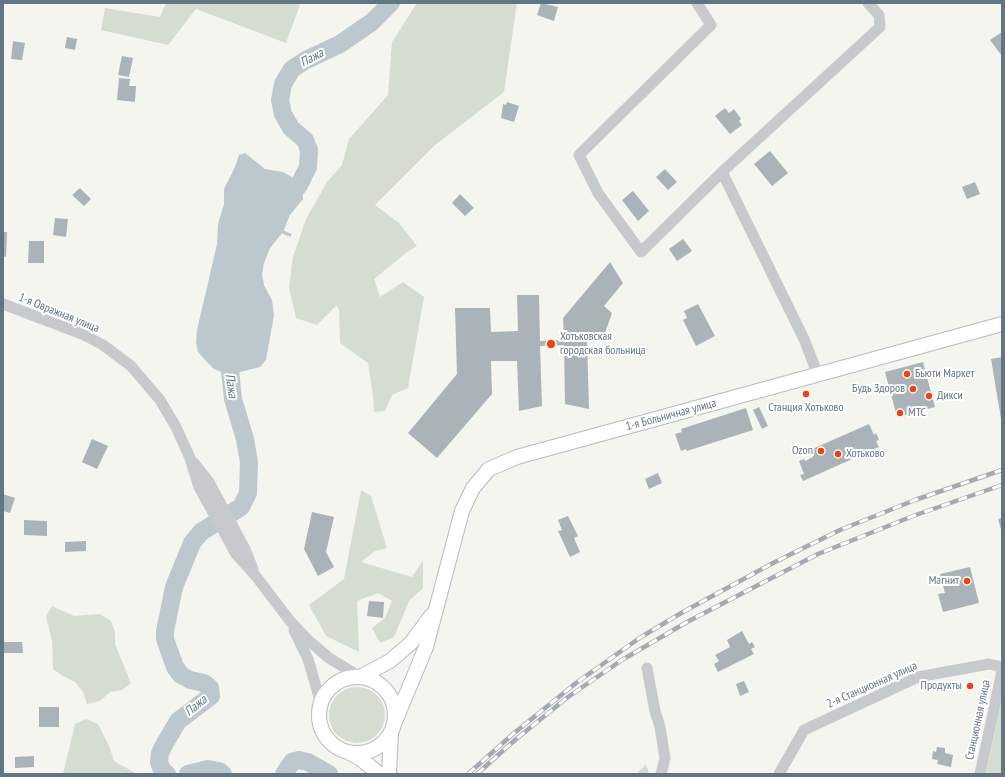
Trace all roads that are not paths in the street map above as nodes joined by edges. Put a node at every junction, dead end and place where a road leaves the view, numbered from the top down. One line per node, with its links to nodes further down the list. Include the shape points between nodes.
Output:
1 (696, 3): 3 (street, via 711,25 579,155 598,193 641,252)
2 (868, 3): 3 (street, via 879,15 880,28)
3 (722, 172): 6 (street, via 804,339)
4 (3, 304): 7 (street, 1-я Овражная улица, via 82,334 120,356 160,400)
5 (1002, 324): 6 (main road, 1-я Больничная улица)
6 (818, 375): 9 (main road, 1-я Больничная улица, via 517,456 489,469 473,488 464,505)
7 (190, 458): 8 (street, 1-я Овражная улица, via 209,482); 8 (street, 1-я Овражная улица, via 199,487)
8 (241, 552): 10 (street, 1-я Овражная улица)
9 (435, 610): 14 (main road, via 411,643 390,661); 16 (main road, 1-я Больничная улица, via 426,647)
10 (290, 621): 14 (street, via 329,658); 15 (street, via 308,659)
11 (1002, 667): 21 (street, 2-я Станционная улица, via 989,664 918,677 804,730)
12 (647, 668): 20 (street, via 665,758)
13 (1002, 671): 22 (street, Станционная улица)
14 (360, 677): 15 (main road, via 347,678 336,683 326,692); 16 (main road, via 381,685 389,694 394,704)
15 (321, 704): 17 (main road, via 319,715 324,732 335,746)
16 (393, 728): 17 (main road, via 384,742 373,750); 19 (main road)
17 (346, 752): 18 (main road, via 361,759)
18 (379, 774)
19 (389, 774)
20 (662, 774)
21 (779, 774)
22 (980, 774)

